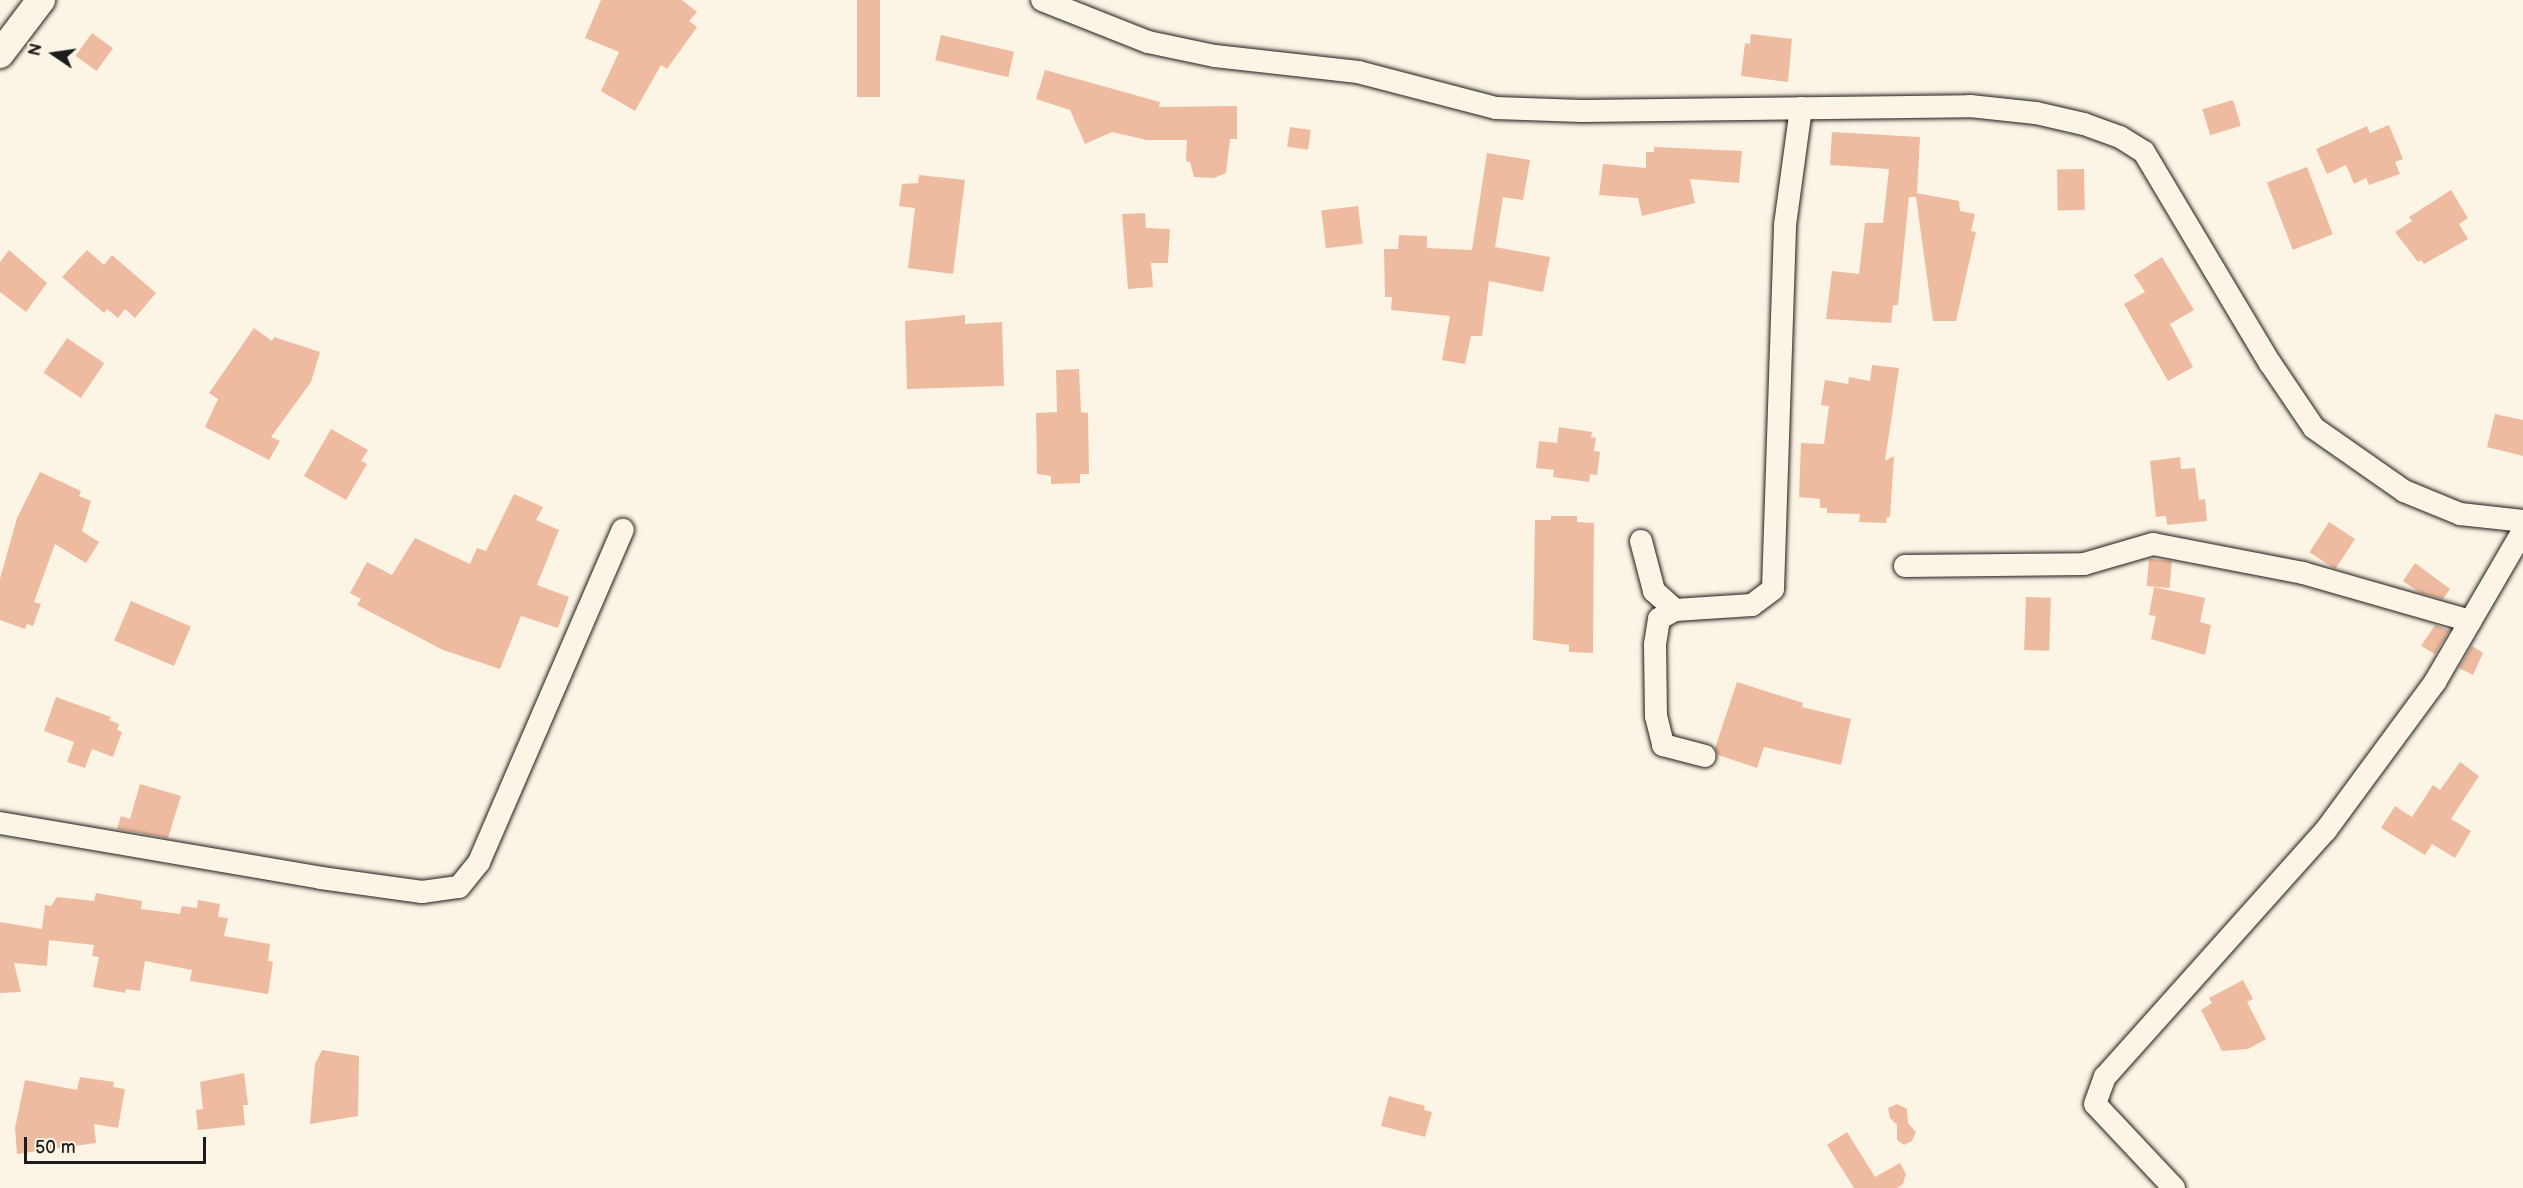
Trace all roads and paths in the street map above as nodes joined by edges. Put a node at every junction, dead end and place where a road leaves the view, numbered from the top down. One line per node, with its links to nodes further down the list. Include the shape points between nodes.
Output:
1 (41, 0): 3 (street)
2 (1042, 0): 4 (street, via 1148,42 1227,57 1358,72 1496,108 1582,111)
3 (0, 54)
4 (1801, 108): 5 (street, via 1970,106 2036,112 2120,137 2144,152 2270,363 2314,428 2404,491 2460,514); 10 (street, via 1785,225 1773,589 1752,605)
5 (2523, 520)
6 (623, 530): 13 (street, via 479,862 459,887 422,892 321,878)
7 (2523, 531): 11 (street)
8 (1641, 541): 10 (street, via 1654,591)
9 (1905, 566): 11 (street, via 2084,564 2153,544 2303,573)
10 (1675, 610): 12 (street, via 1659,619 1655,645 1656,716 1663,745)
11 (2470, 621): 14 (street, via 2435,682 2326,830 2104,1077 2095,1104)
12 (1705, 756)
13 (0, 823)
14 (2174, 1188)

